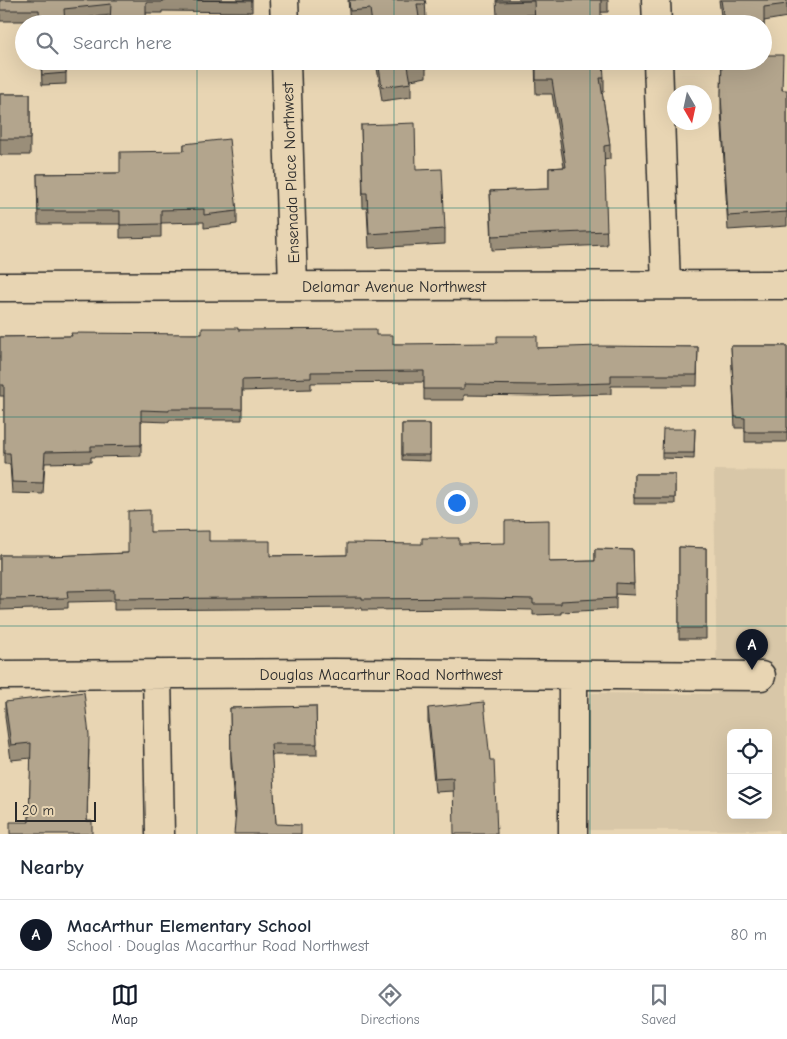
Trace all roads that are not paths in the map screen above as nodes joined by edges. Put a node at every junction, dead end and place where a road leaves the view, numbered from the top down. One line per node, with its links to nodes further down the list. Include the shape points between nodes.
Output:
1 (284, 0): 3 (street)
2 (656, 0): 4 (street)
3 (284, 15)
4 (657, 15)
5 (286, 70): 9 (street, Ensenada Place Northwest)
6 (658, 70): 7 (street)
7 (666, 285): 8 (street, Delamar Avenue Northwest); 9 (street, Delamar Avenue Northwest)
8 (787, 285)
9 (294, 286): 10 (street, Delamar Avenue Northwest)
10 (0, 287)
11 (157, 674): 12 (street, Douglas Macarthur Road Northwest); 13 (street, Douglas Macarthur Road Northwest); 15 (street)
12 (0, 675)
13 (572, 676): 14 (street, Douglas Macarthur Road Northwest); 16 (street)
14 (761, 676)
15 (160, 834)
16 (573, 834)

